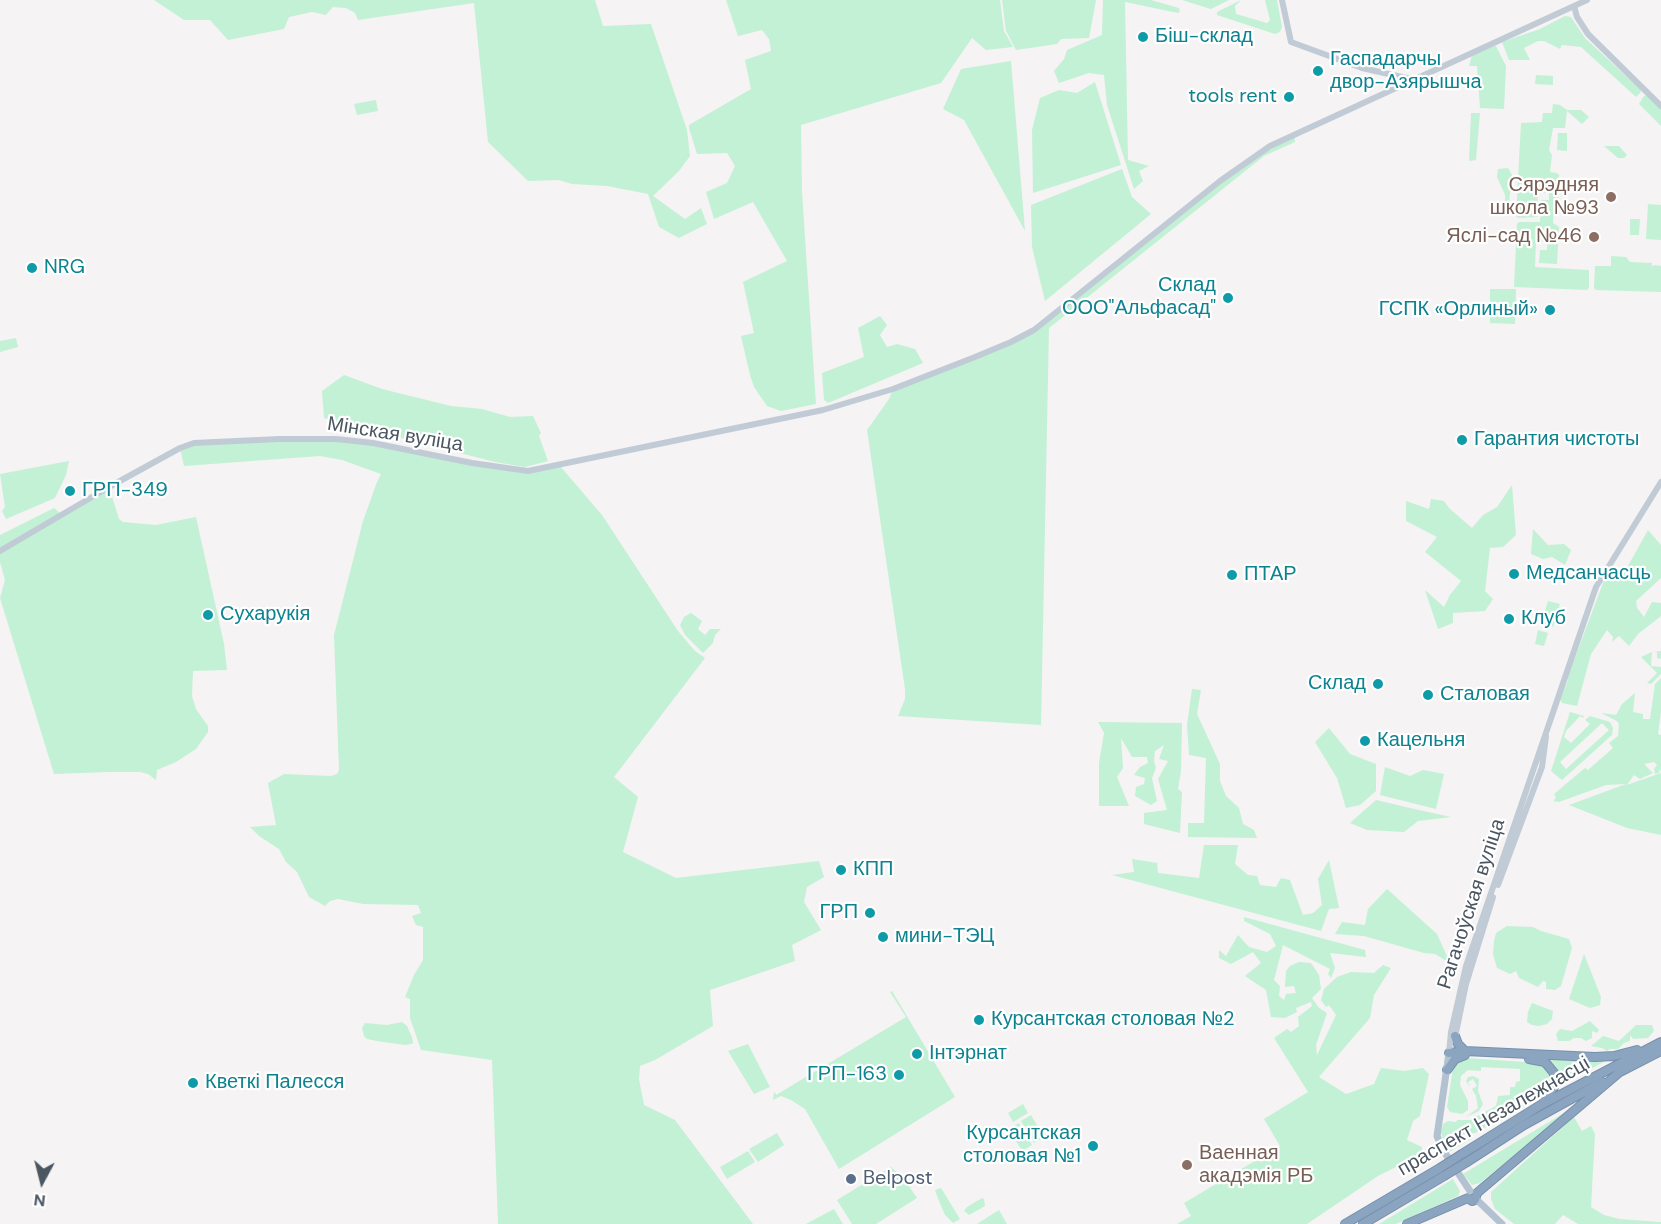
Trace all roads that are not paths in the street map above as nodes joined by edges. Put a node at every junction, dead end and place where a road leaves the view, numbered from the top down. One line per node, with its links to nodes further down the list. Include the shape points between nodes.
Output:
1 (1282, 0): 4 (main road, via 1291,42 1370,70)
2 (1587, 0): 3 (main road, Мінская вуліца)
3 (1574, 6): 4 (main road, Мінская вуліца); 5 (main road, via 1587,34)
4 (1412, 79): 7 (main road, Мінская вуліца, via 1256,154 1042,324 1011,342 884,392 807,414 528,471 336,439 194,443)
5 (1661, 106)
6 (1661, 482): 8 (main road, Рагачоўская вуліца, via 1596,587)
7 (0, 551)
8 (1547, 730): 9 (main road, Рагачоўская вуліца, via 1542,767 1492,901 1466,984); 12 (main road, Рагачоўская вуліца, via 1466,966)
9 (1455, 1036): 12 (main road, Рагачоўская вуліца); 13 (highway)
10 (1661, 1042): 13 (highway, via 1607,1056); 16 (highway, праспект Незалежнасці)
11 (1661, 1051): 15 (highway, праспект Незалежнасці)
12 (1449, 1053): 13 (highway); 14 (main road, Рагачоўская вуліца)
13 (1465, 1053): 14 (highway); 16 (highway, via 1539,1059 1549,1065 1555,1082)
14 (1447, 1070): 17 (main road, Рагачоўская вуліца, via 1437,1136)
15 (1621, 1071): 17 (highway); 19 (highway, праспект Незалежнасці, bridge, via 1524,1125)
16 (1539, 1106): 18 (highway, праспект Незалежнасці, bridge)
17 (1473, 1195): 20 (highway); 21 (main road, Рагачоўская вуліца)
18 (1345, 1224)
19 (1363, 1224)
20 (1407, 1224)
21 (1502, 1224)

